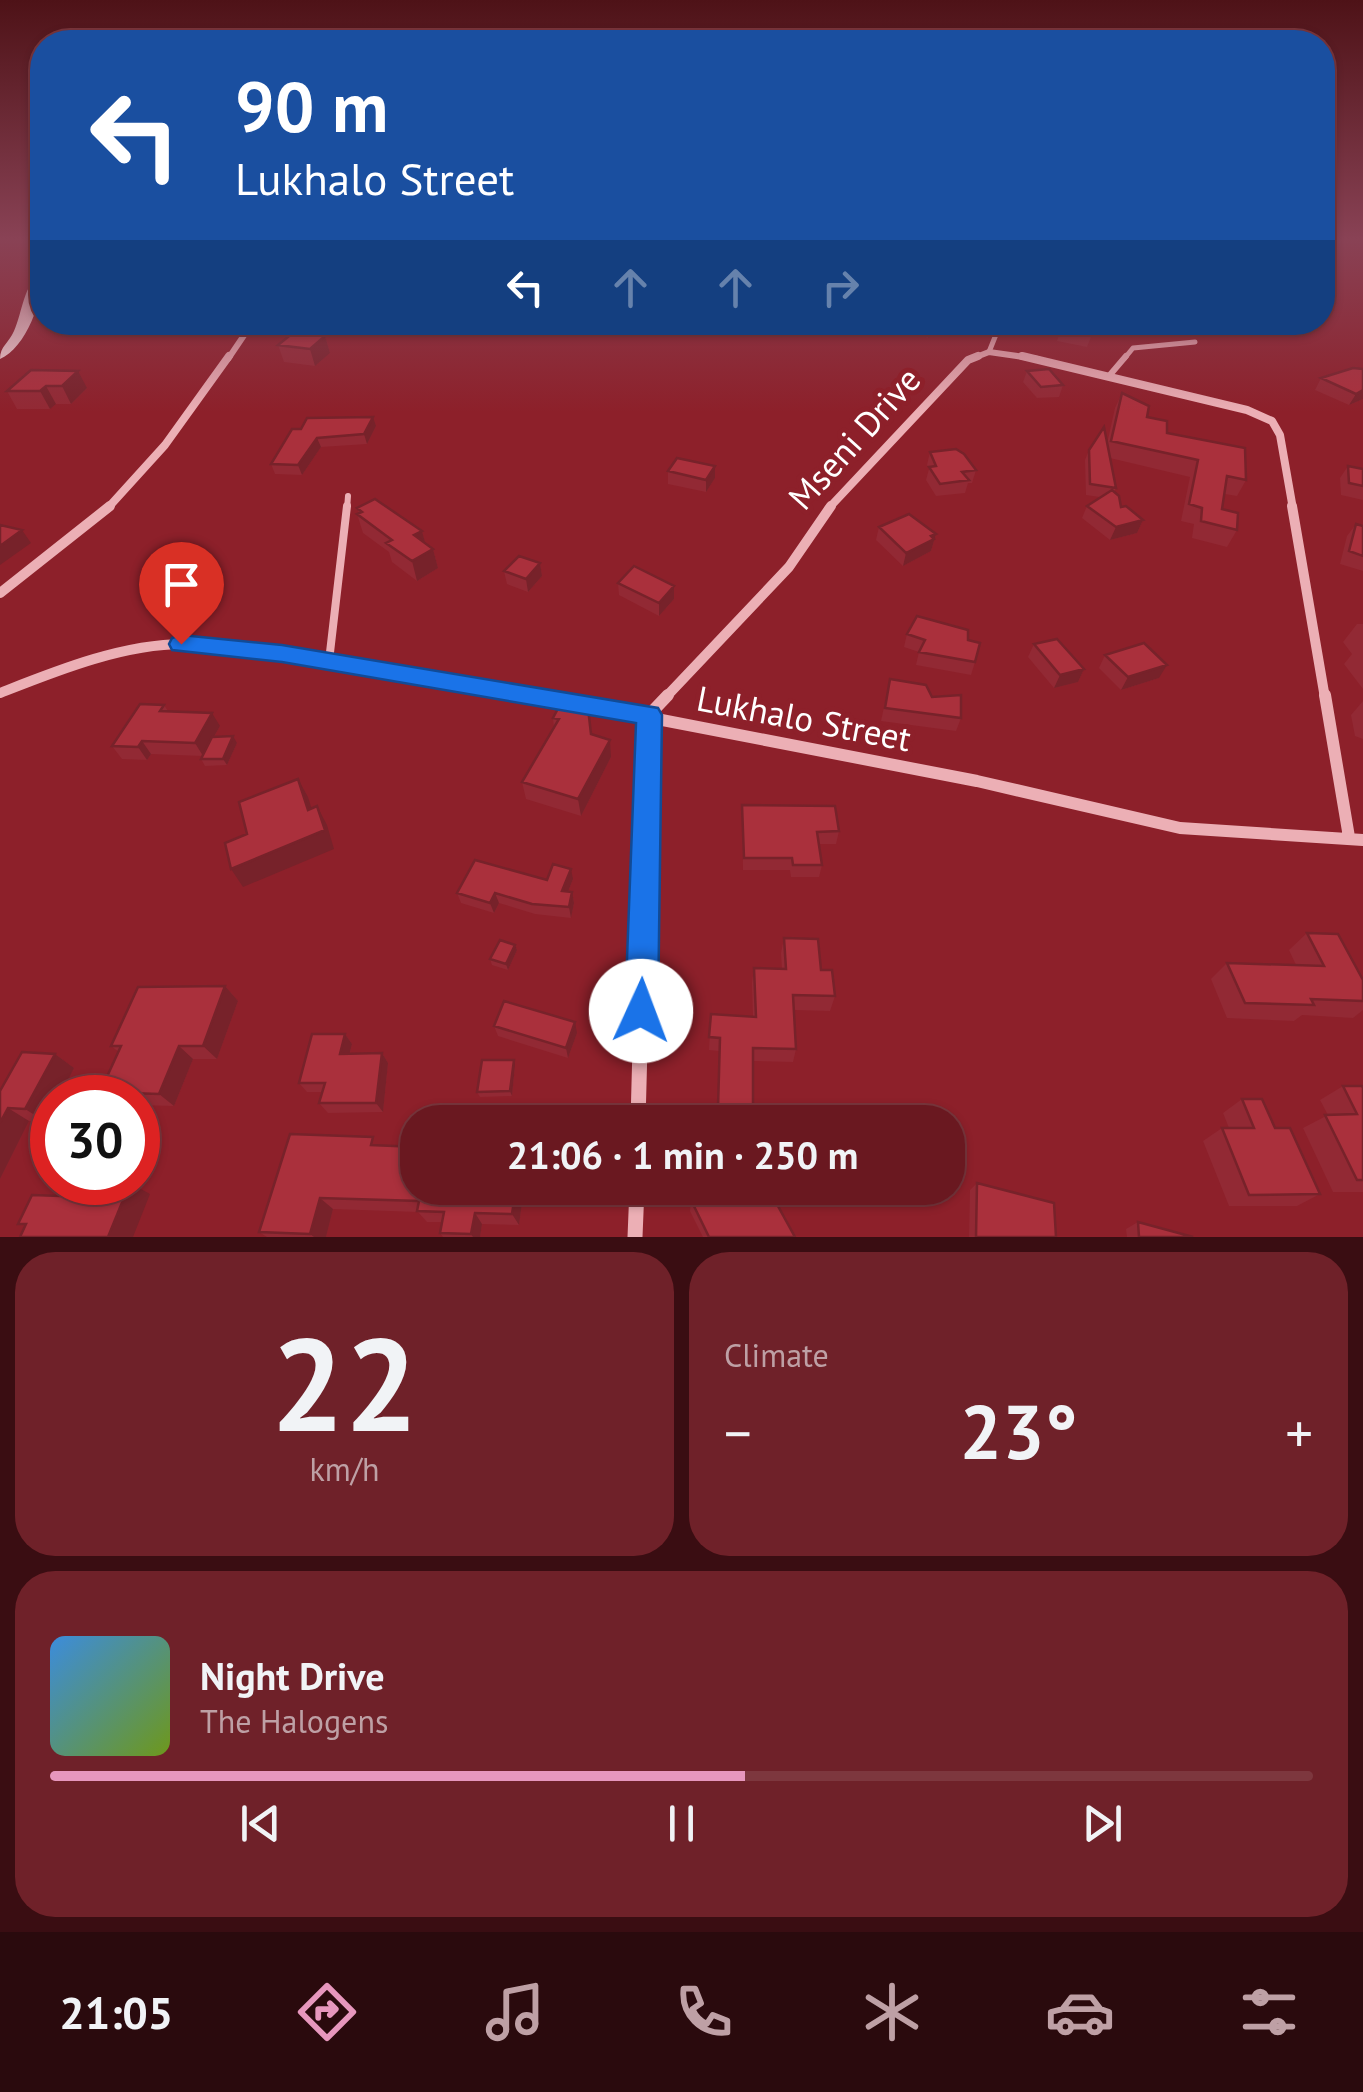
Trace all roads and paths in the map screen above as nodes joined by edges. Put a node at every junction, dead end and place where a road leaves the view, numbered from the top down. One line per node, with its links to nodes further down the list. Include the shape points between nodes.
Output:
1 (29, 297): 6 (main road, via 21,337)
2 (245, 335): 9 (street, via 140,474 103,513)
3 (996, 335): 5 (lane)
4 (1195, 342): 7 (lane, via 1133,348)
5 (989, 352): 7 (street); 12 (street, Mseni Drive, via 968,360 826,512 789,567)
6 (0, 355)
7 (1108, 376): 13 (street, via 1272,421)
8 (348, 496): 10 (lane)
9 (0, 593)
10 (329, 661): 11 (street, Lukhalo Street, via 181,644 81,662); 12 (street, Lukhalo Street)
11 (0, 692)
12 (649, 715): 13 (street, Lukhalo Street, via 1180,828); 14 (street)
13 (1356, 838)
14 (638, 1105)
15 (636, 1205): 16 (street)
16 (635, 1237)

